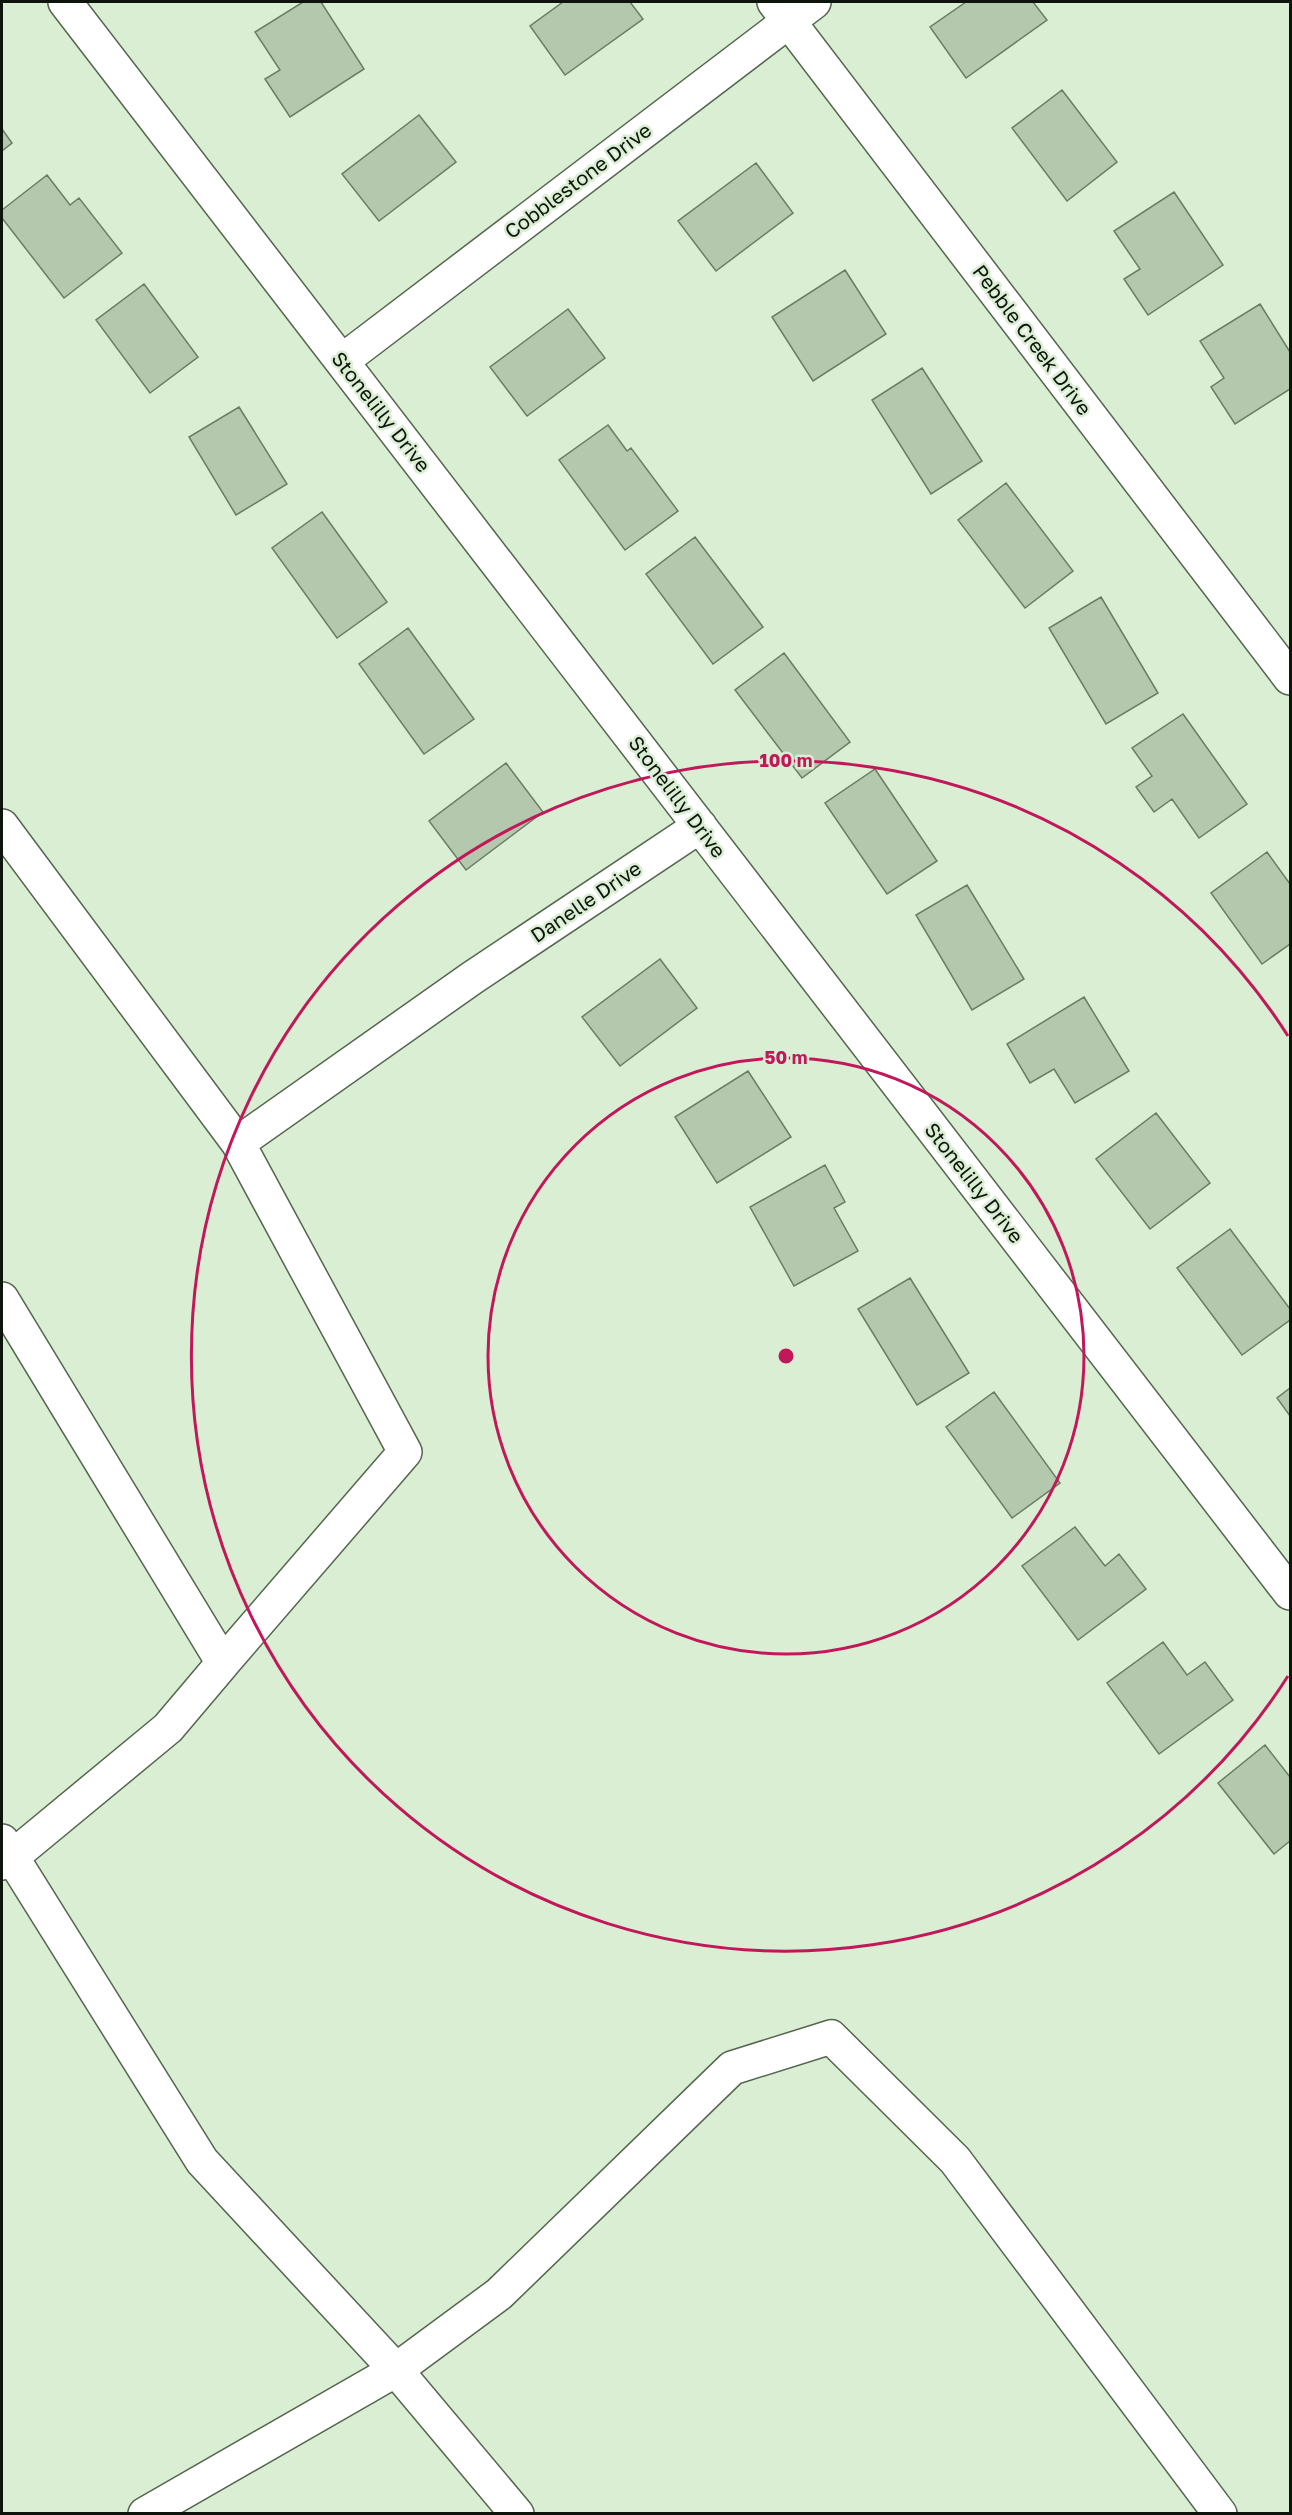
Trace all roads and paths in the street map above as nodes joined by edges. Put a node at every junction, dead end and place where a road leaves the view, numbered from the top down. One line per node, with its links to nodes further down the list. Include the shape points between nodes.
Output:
1 (64, 2): 4 (street, Stonelilly Drive)
2 (814, 2): 3 (street, Cobblestone Drive)
3 (781, 12): 4 (street, Cobblestone Drive); 5 (street, Pebble Creek Drive)
4 (342, 361): 7 (street, Stonelilly Drive)
5 (1290, 678)
6 (2, 826): 8 (street)
7 (700, 826): 8 (street, Danelle Drive, via 472,978); 10 (street, Stonelilly Drive)
8 (238, 1143): 11 (street, via 405,1452)
9 (2, 1299): 11 (street)
10 (1288, 1585)
11 (223, 1663): 12 (street, via 168,1728)
12 (5, 1854): 13 (street, via 202,2161)
13 (396, 2370): 14 (street); 15 (street); 16 (street, via 499,2294 732,2068 831,2037 955,2160)
14 (145, 2514)
15 (517, 2514)
16 (1220, 2514)

